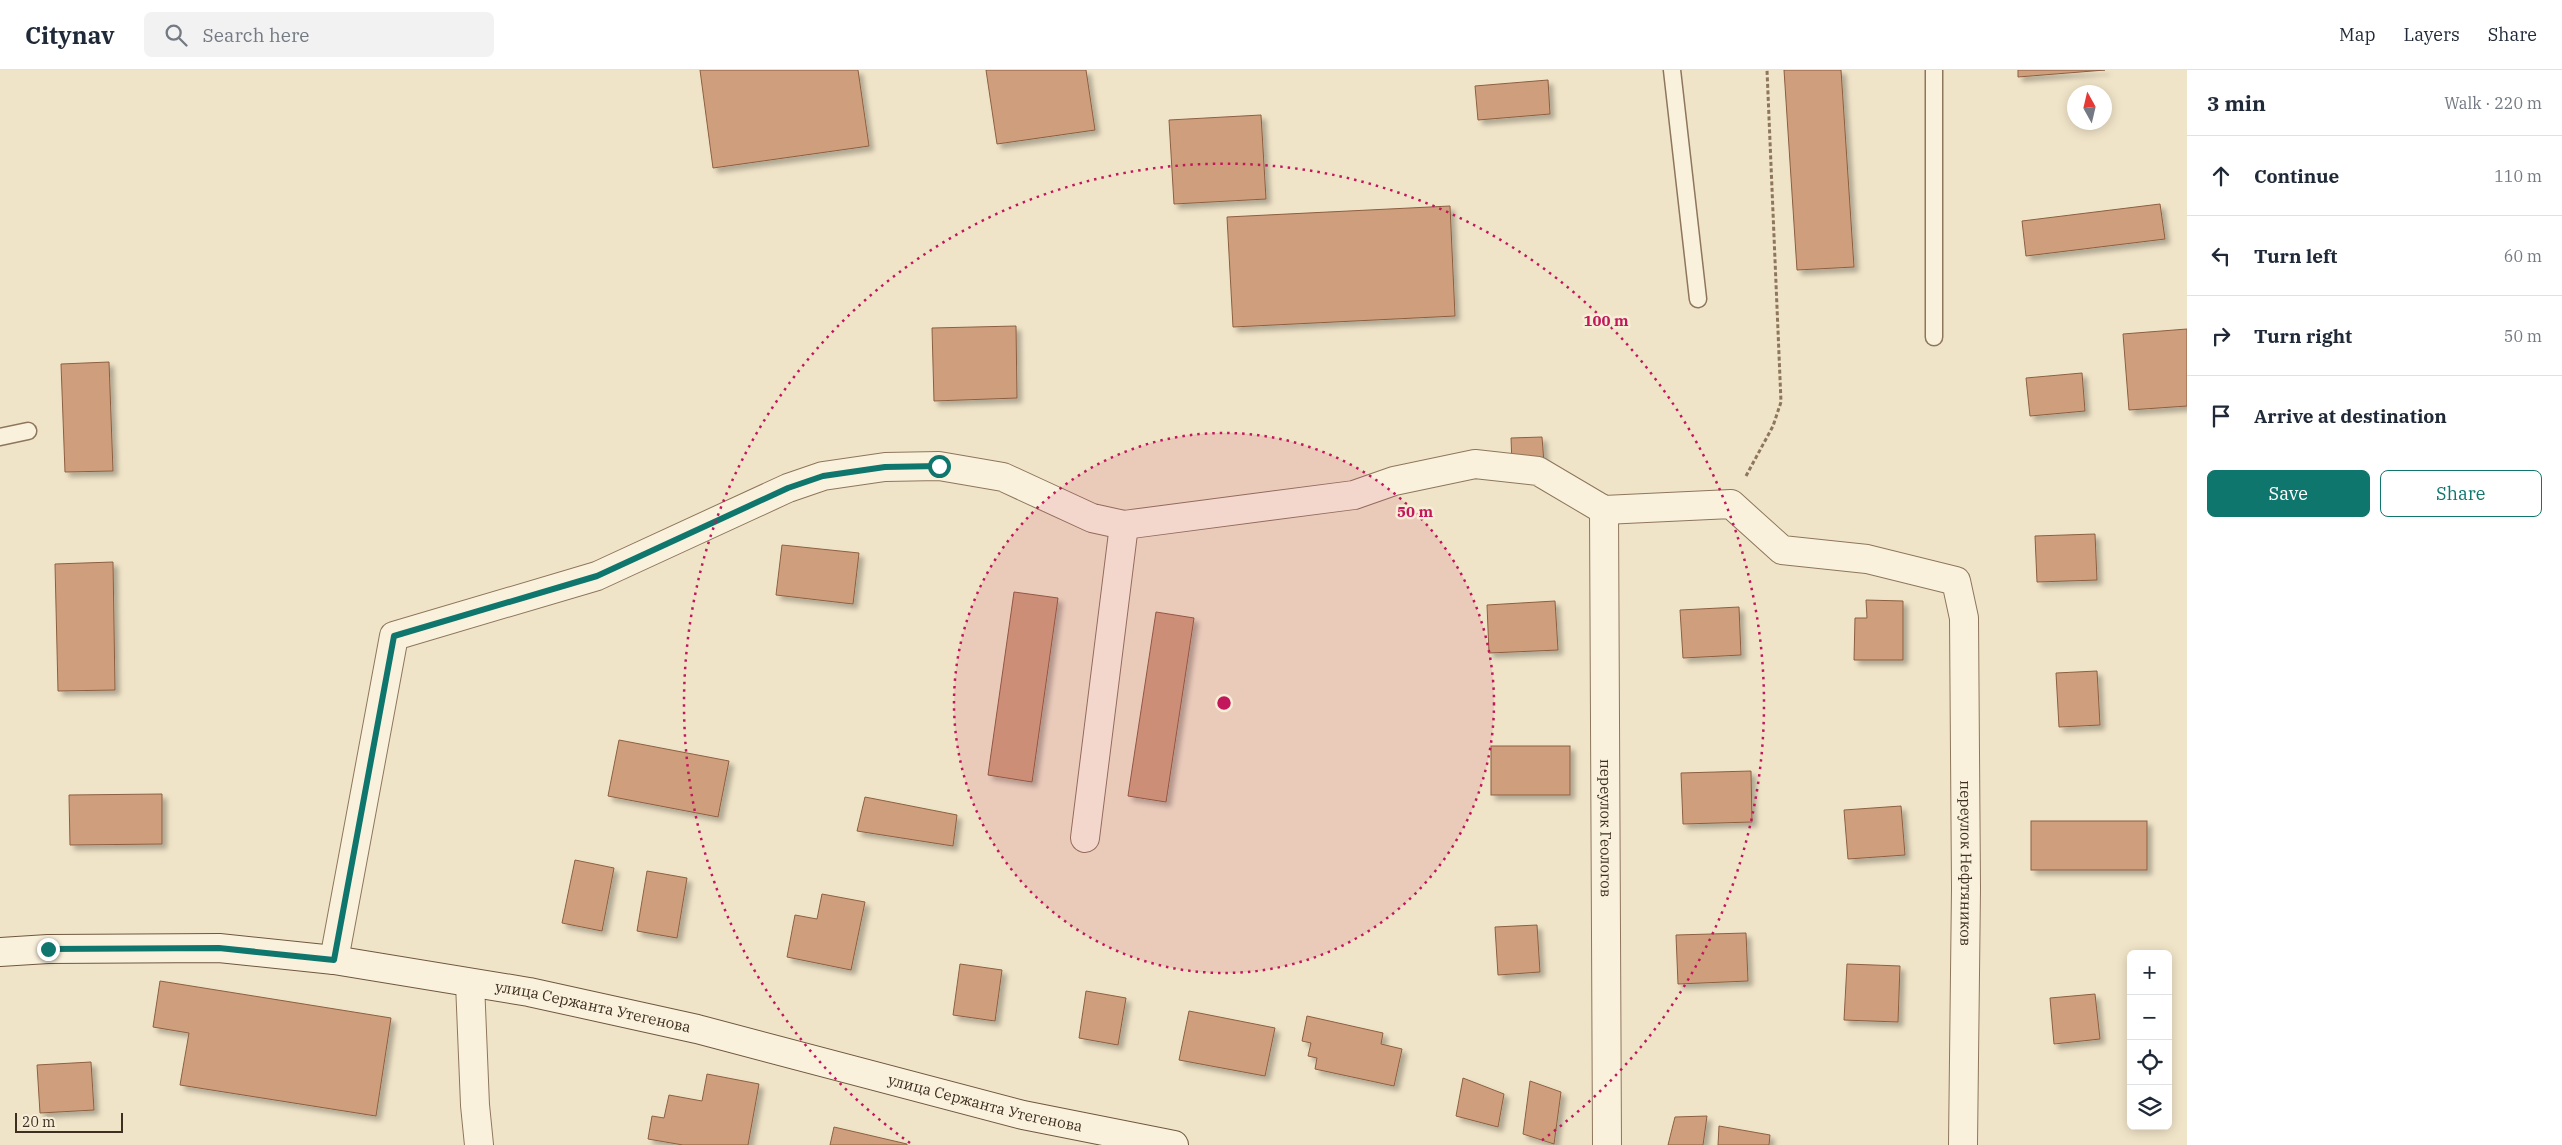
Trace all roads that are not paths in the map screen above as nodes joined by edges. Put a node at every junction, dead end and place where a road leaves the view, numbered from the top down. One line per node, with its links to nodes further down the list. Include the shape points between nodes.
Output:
1 (1672, 70): 3 (lane)
2 (1934, 70): 4 (lane)
3 (1698, 299)
4 (1934, 337)
5 (28, 431): 6 (lane)
6 (0, 437)
7 (1604, 510): 8 (street, via 1538,471 1475,464 1394,481 1354,496); 15 (street, переулок Геологов); 16 (street, переулок Нефтяников, via 1731,504 1782,550 1866,560 1956,581 1964,618 1966,888)
8 (1124, 525): 9 (street); 11 (street, via 1092,518 1003,478 939,466 885,467 823,476 788,488 597,576 394,636)
9 (1085, 838)
10 (0, 952): 11 (street, улица Сержанта Утегенова, via 219,948)
11 (334, 960): 12 (street, улица Сержанта Утегенова)
12 (470, 983): 13 (street); 14 (street, улица Сержанта Утегенова, via 529,992 697,1029 1023,1115)
13 (479, 1145)
14 (1174, 1145)
15 (1607, 1145)
16 (1963, 1145)

